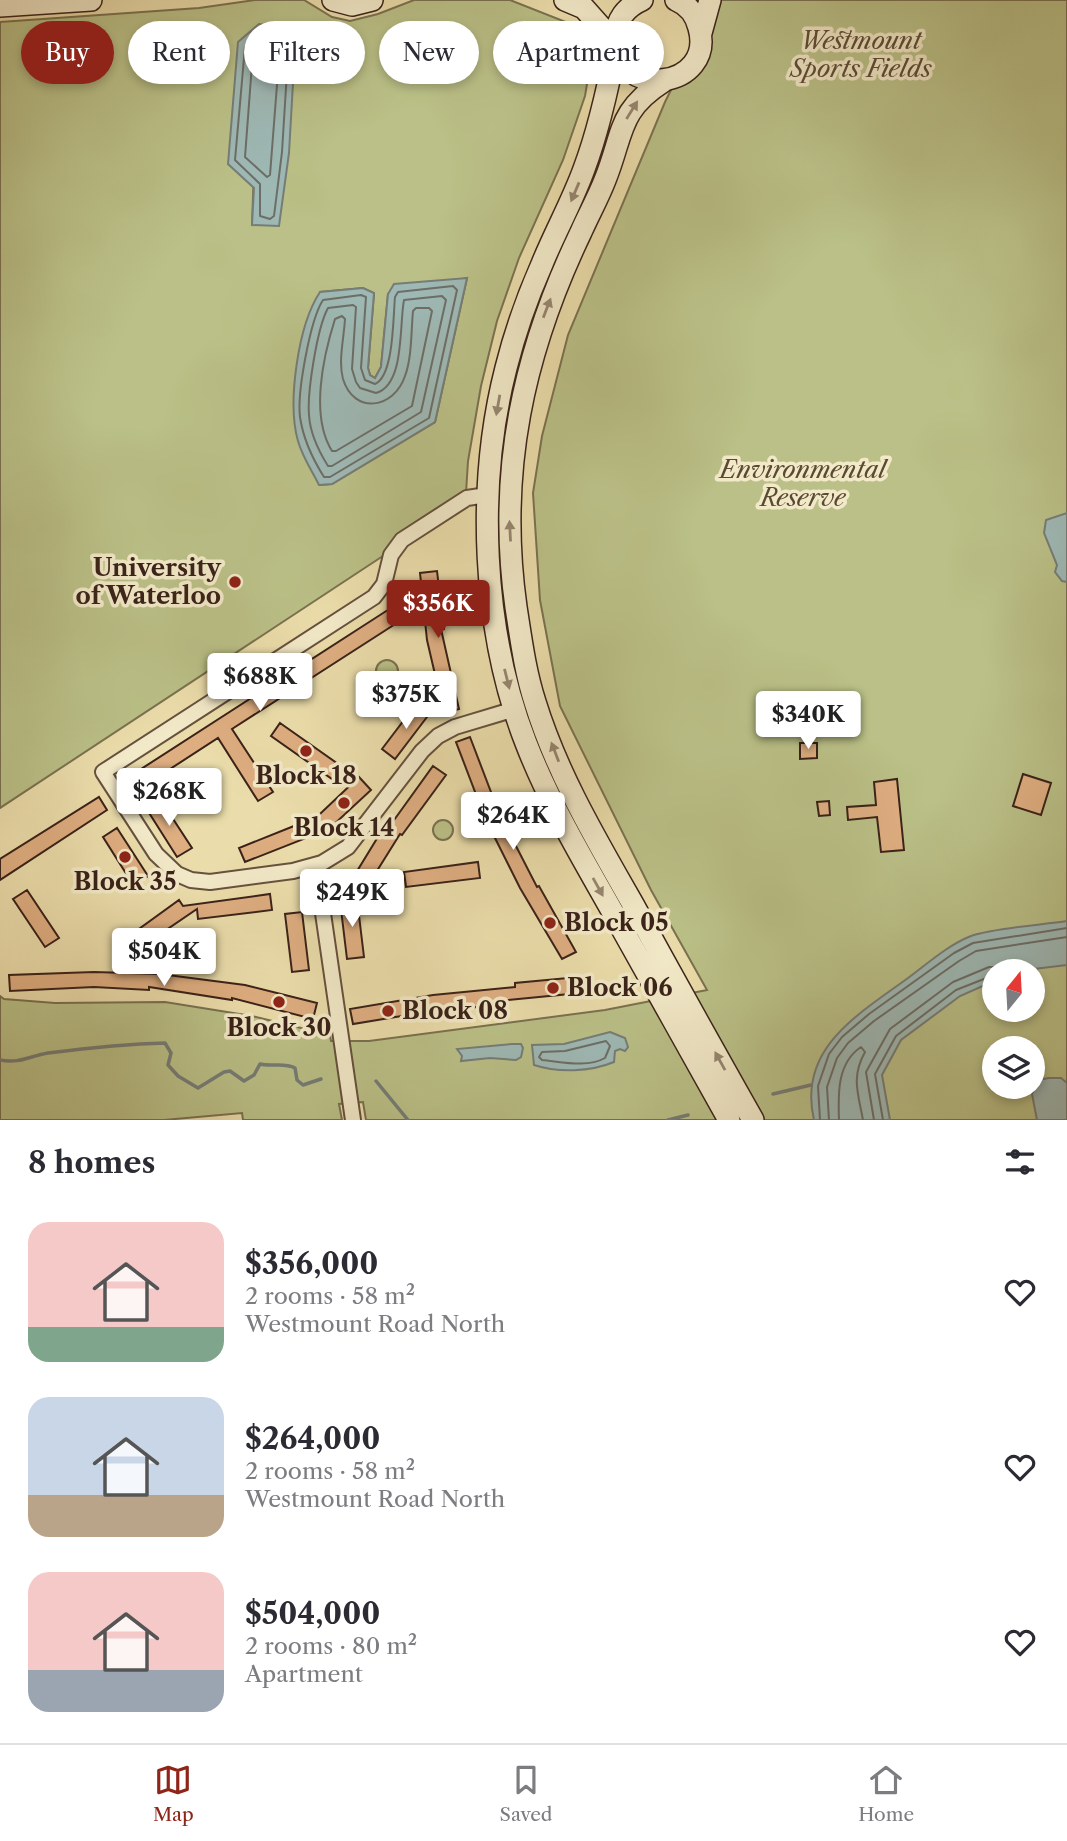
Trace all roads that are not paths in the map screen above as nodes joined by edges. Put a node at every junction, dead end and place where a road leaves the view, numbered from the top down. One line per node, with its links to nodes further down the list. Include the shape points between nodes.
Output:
1 (92, 0): 8 (main road)
2 (333, 0): 3 (main road, via 352,5)
3 (372, 0)
4 (565, 0): 9 (main road, via 584,8)
5 (642, 0): 10 (main road, via 626,10)
6 (676, 0): 11 (main road, via 691,10)
7 (710, 0): 11 (main road)
8 (0, 6)
9 (595, 21)
10 (620, 21)
11 (701, 33): 12 (main road, via 694,62)
12 (664, 81)
13 (608, 84): 15 (main road, one-way to 15, via 585,168 532,287 511,348 496,413)
14 (660, 84): 20 (main road, one-way to 14, via 590,829 561,768 535,702 512,581 511,469 535,346 628,114)
15 (487, 495): 16 (main road, one-way to 16, via 495,631); 17 (street, via 467,498 402,540 374,597 103,772 161,860 185,877 210,882)
16 (515, 709): 17 (street, via 438,736 357,838); 19 (main road, one-way to 19, via 556,811)
17 (316, 866): 18 (street)
18 (354, 1120)
19 (729, 1120)
20 (753, 1120)

